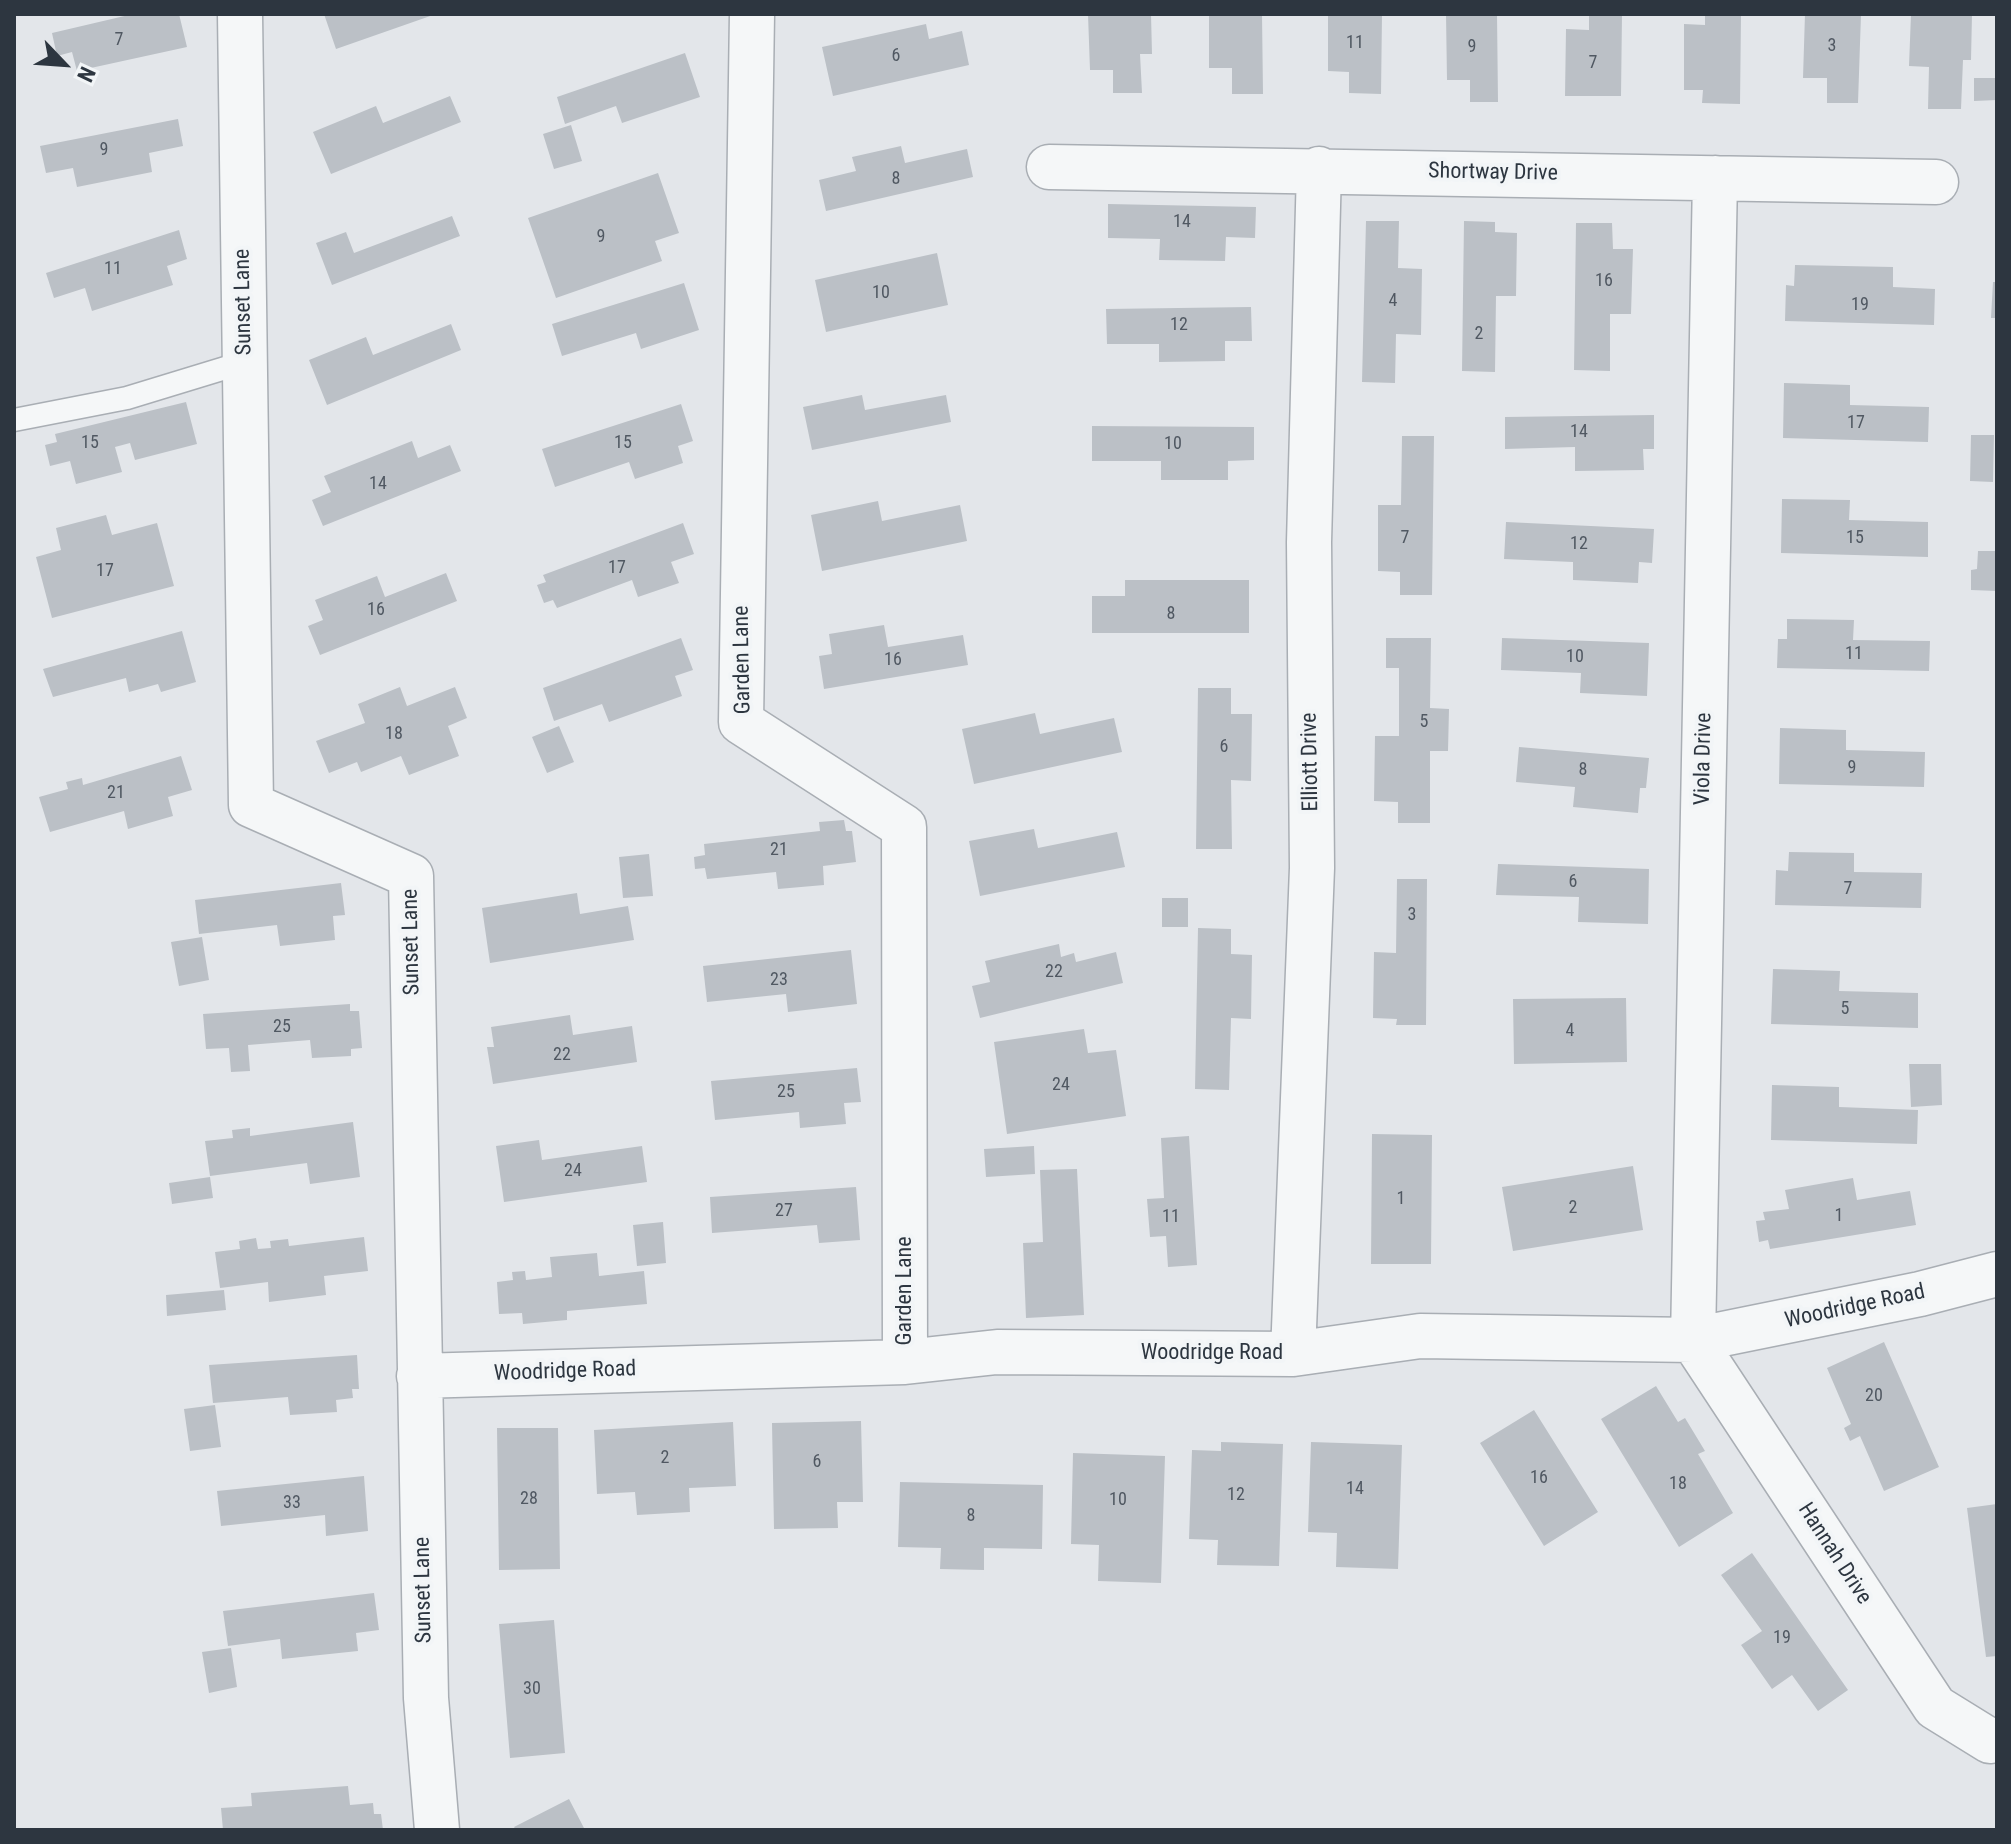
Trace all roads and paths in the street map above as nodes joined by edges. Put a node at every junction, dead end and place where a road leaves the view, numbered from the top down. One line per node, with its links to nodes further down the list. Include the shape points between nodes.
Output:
1 (240, 14): 7 (street, Sunset Lane)
2 (752, 14): 12 (street, Garden Lane, via 741,722 904,827)
3 (1049, 167): 4 (street, Shortway Drive)
4 (1319, 169): 5 (street, Shortway Drive); 11 (street, Elliott Drive, via 1309,542 1312,868)
5 (1715, 178): 6 (street, Shortway Drive); 10 (street, Viola Drive)
6 (1936, 182)
7 (245, 362): 8 (lane, via 127,398); 13 (street, Sunset Lane, via 251,805 411,876)
8 (14, 420)
9 (1997, 1274): 10 (street, Woodridge Road)
10 (1693, 1340): 11 (street, Woodridge Road, via 1420,1336); 14 (street, Hannah Drive, via 1935,1707 1990,1741)
11 (1293, 1354): 12 (street, Woodridge Road, via 997,1352)
12 (905, 1362): 13 (street, Woodridge Road)
13 (419, 1376): 15 (street, Sunset Lane, via 426,1698)
14 (1997, 1740)
15 (437, 1830)

